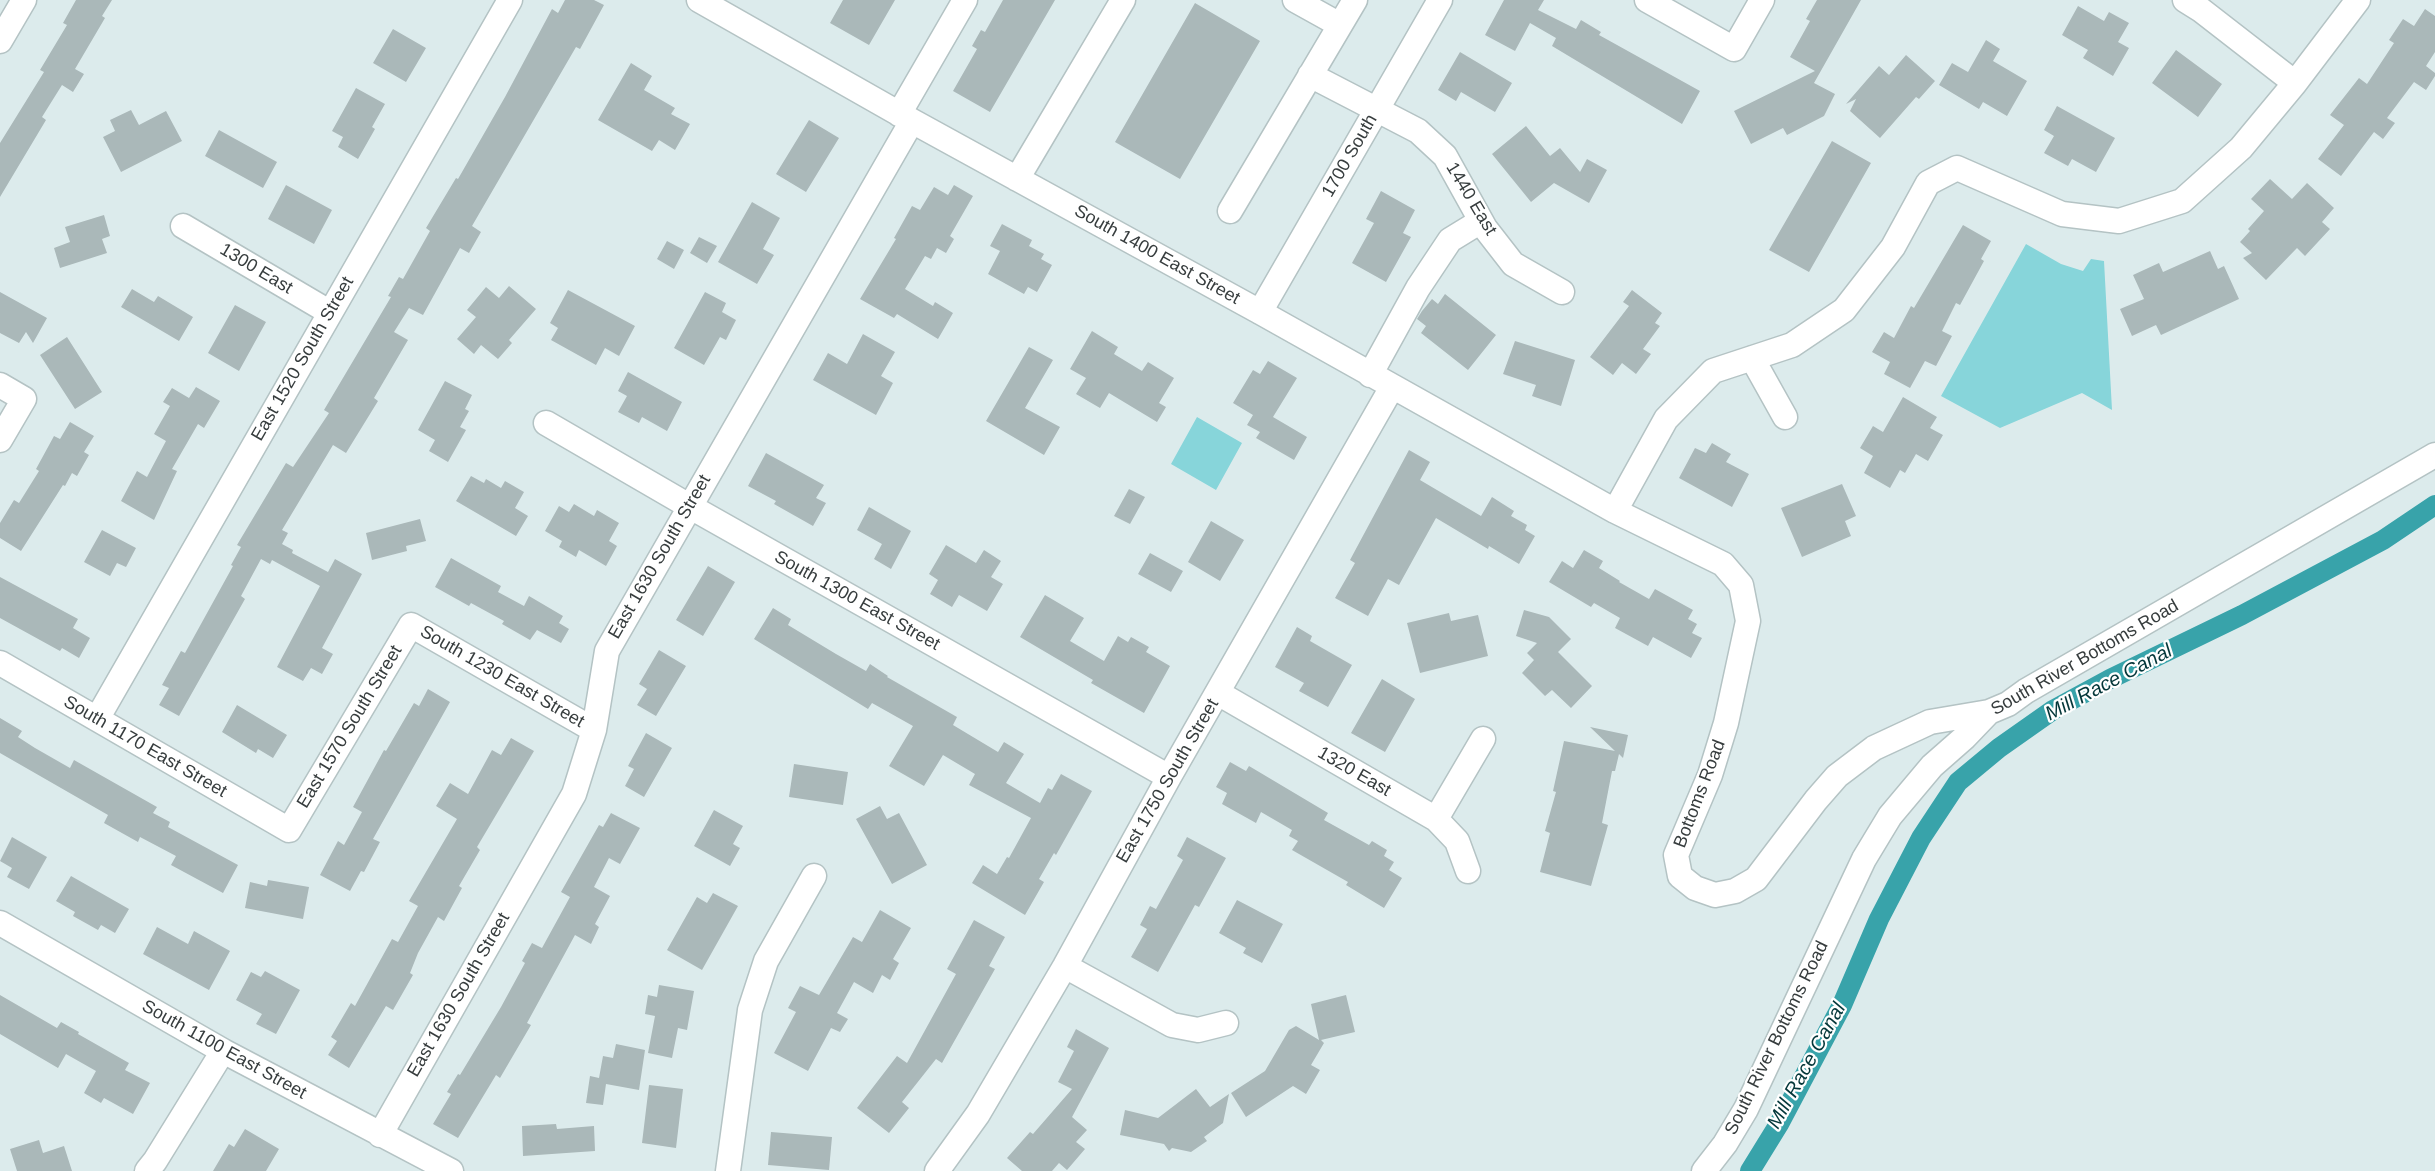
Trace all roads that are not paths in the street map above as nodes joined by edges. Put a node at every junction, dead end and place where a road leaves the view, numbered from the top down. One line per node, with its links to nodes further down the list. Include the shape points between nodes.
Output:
1 (24, 0): 14 (street)
2 (510, 0): 24 (street, East 1520 South Street)
3 (699, 0): 18 (street, South 1400 East Street)
4 (965, 0): 18 (street, East 1630 South Street)
5 (1123, 0): 19 (street)
6 (1296, 0): 13 (street)
7 (1355, 0): 13 (street)
8 (1440, 0): 17 (street, 1700 South)
9 (1647, 0): 10 (street, via 1734,49)
10 (1762, 0)
11 (2185, 0): 16 (street)
12 (2358, 0): 16 (street)
13 (1340, 25): 15 (street)
14 (0, 41)
15 (1310, 75): 17 (street, 1440 East); 20 (street)
16 (2295, 83): 26 (street, via 2241,148 2182,201 2119,221 2062,214 1957,168 1928,183 1893,247 1844,310 1792,345)
17 (1376, 111): 21 (street, 1440 East, via 1418,131 1445,156); 25 (street, 1700 South)
18 (905, 117): 19 (street, South 1400 East Street); 34 (street, East 1630 South Street)
19 (1017, 179): 25 (street, South 1400 East Street)
20 (1230, 211)
21 (1481, 221): 23 (street, 1440 East, via 1513,264); 27 (street, via 1450,240 1418,288)
22 (183, 226): 24 (street, 1300 East)
23 (1562, 292)
24 (329, 312): 40 (street, East 1520 South Street)
25 (1260, 312): 27 (street, South 1400 East Street)
26 (1752, 358): 30 (street); 35 (street, via 1713,371 1666,419)
27 (1370, 375): 29 (street, South 1400 East Street)
28 (0, 385): 32 (street, via 24,399)
29 (1392, 387): 35 (street, South 1400 East Street); 38 (street, East 1750 South Street)
30 (1785, 417)
31 (546, 423): 34 (street, South 1300 East Street)
32 (0, 440)
33 (2435, 455): 39 (street, South River Bottoms Road)
34 (689, 506): 41 (street, East 1630 South Street, via 607,651); 43 (street, South 1300 East Street)
35 (1615, 511): 39 (street, Bottoms Road, via 1723,564 1741,585 1748,621 1726,723 1710,775 1676,855 1680,876 1695,888 1715,895 1736,891 1756,879 1816,800 1837,777 1874,748 1930,722)
36 (411, 625): 41 (street, South 1230 East Street); 45 (street, East 1570 South Street)
37 (0, 663): 40 (street, South 1170 East Street)
38 (1218, 693): 43 (street, East 1750 South Street); 44 (street, 1320 East)
39 (1989, 712): 57 (street, South River Bottoms Road, via 1932,766 1890,816 1864,859 1746,1109)
40 (97, 719): 45 (street, South 1170 East Street)
41 (594, 730): 52 (street, East 1630 South Street, via 574,794)
42 (1484, 739): 44 (street)
43 (1169, 777): 49 (street, East 1750 South Street)
44 (1436, 819): 46 (street, 1320 East, via 1457,841)
45 (289, 830)
46 (1468, 872)
47 (814, 876): 55 (street, via 766,961 750,1010)
48 (0, 923): 51 (street, South 1100 East Street)
49 (1065, 966): 50 (street, via 1172,1025 1198,1030); 56 (street, East 1750 South Street, via 978,1114)
50 (1226, 1023)
51 (223, 1051): 52 (street, South 1100 East Street); 53 (street)
52 (380, 1135): 54 (street, South 1100 East Street)
53 (147, 1171)
54 (451, 1171)
55 (728, 1171)
56 (937, 1171)
57 (1704, 1171)

